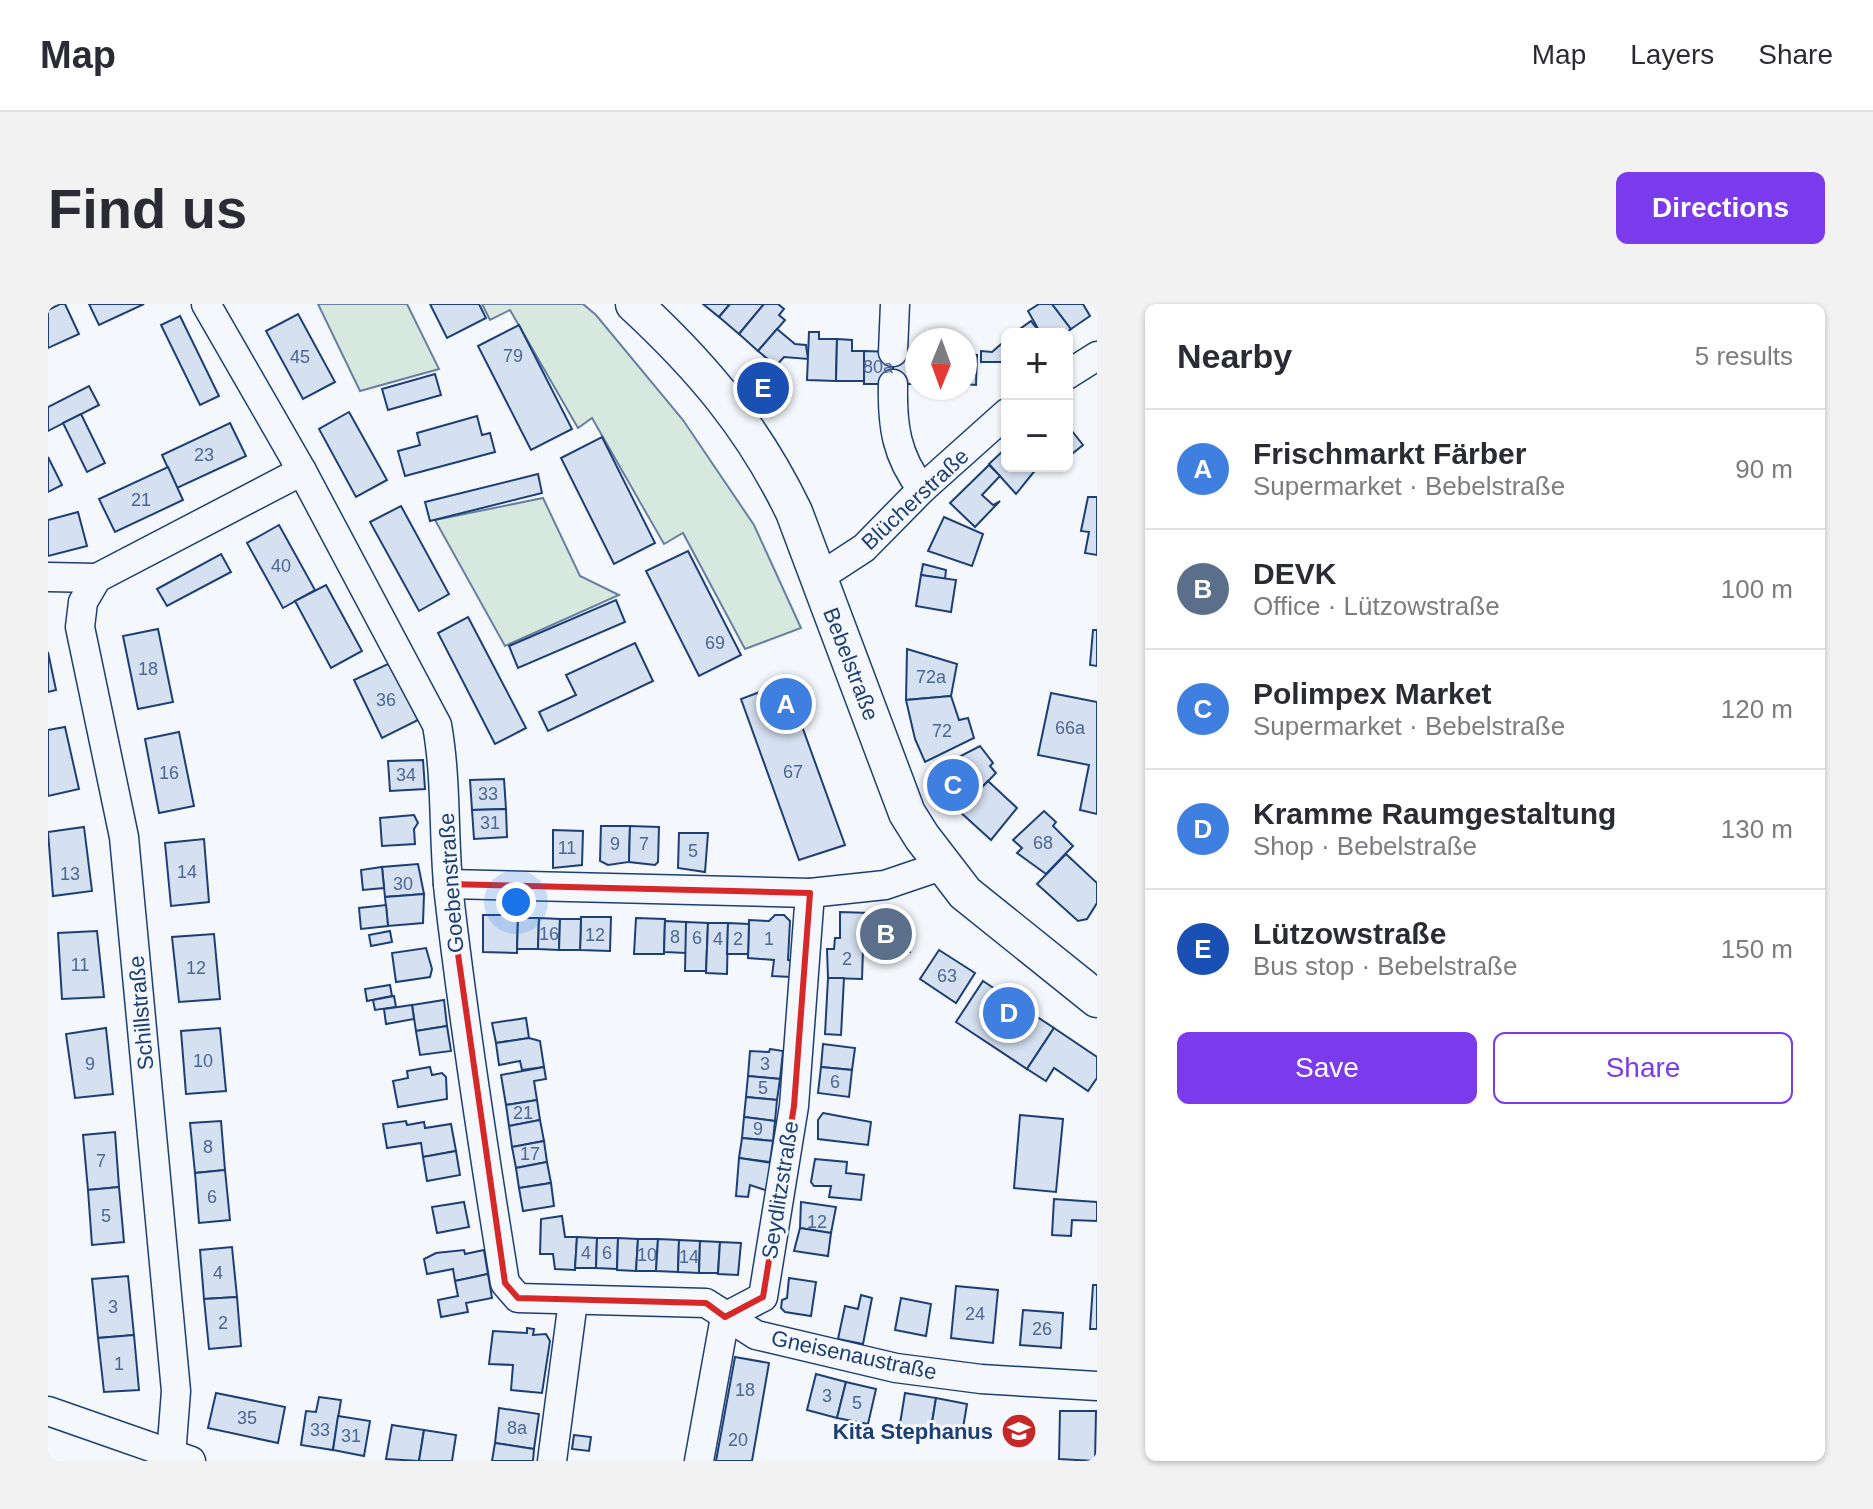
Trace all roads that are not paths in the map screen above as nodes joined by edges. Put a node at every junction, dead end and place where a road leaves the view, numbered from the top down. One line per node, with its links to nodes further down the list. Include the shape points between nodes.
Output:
1 (206, 304): 9 (street, Goebenstraße)
2 (634, 304): 13 (main road, Bebelstraße, via 736,410 773,467)
3 (895, 304): 4 (street)
4 (893, 352)
5 (1097, 356): 6 (street)
6 (1073, 371)
7 (893, 384): 10 (street, via 894,438 906,469)
8 (1001, 418): 10 (street, Blücherstraße)
9 (302, 471): 12 (street); 15 (street, Goebenstraße, via 437,725)
10 (922, 489): 13 (street, Blücherstraße, via 864,548)
11 (48, 577): 12 (street)
12 (97, 578): 22 (street, Schillstraße, via 83,602 80,627 124,837)
13 (818, 578): 14 (main road, Bebelstraße, via 907,813)
14 (941, 866): 16 (street, via 885,885); 17 (main road, Bebelstraße, via 965,893)
15 (448, 884): 16 (street); 18 (street, Goebenstraße, via 465,1034 505,1283 518,1298)
16 (810, 893): 19 (street, Seydlitzstraße, via 794,1106 763,1297)
17 (1097, 999)
18 (573, 1301): 19 (street, Gneisenaustraße, via 706,1303); 23 (street)
19 (725, 1317): 20 (street, Gneisenaustraße, via 756,1335 896,1368); 24 (street)
20 (1097, 1386)
21 (48, 1411): 22 (street)
22 (181, 1458)
23 (552, 1461)
24 (699, 1461)

